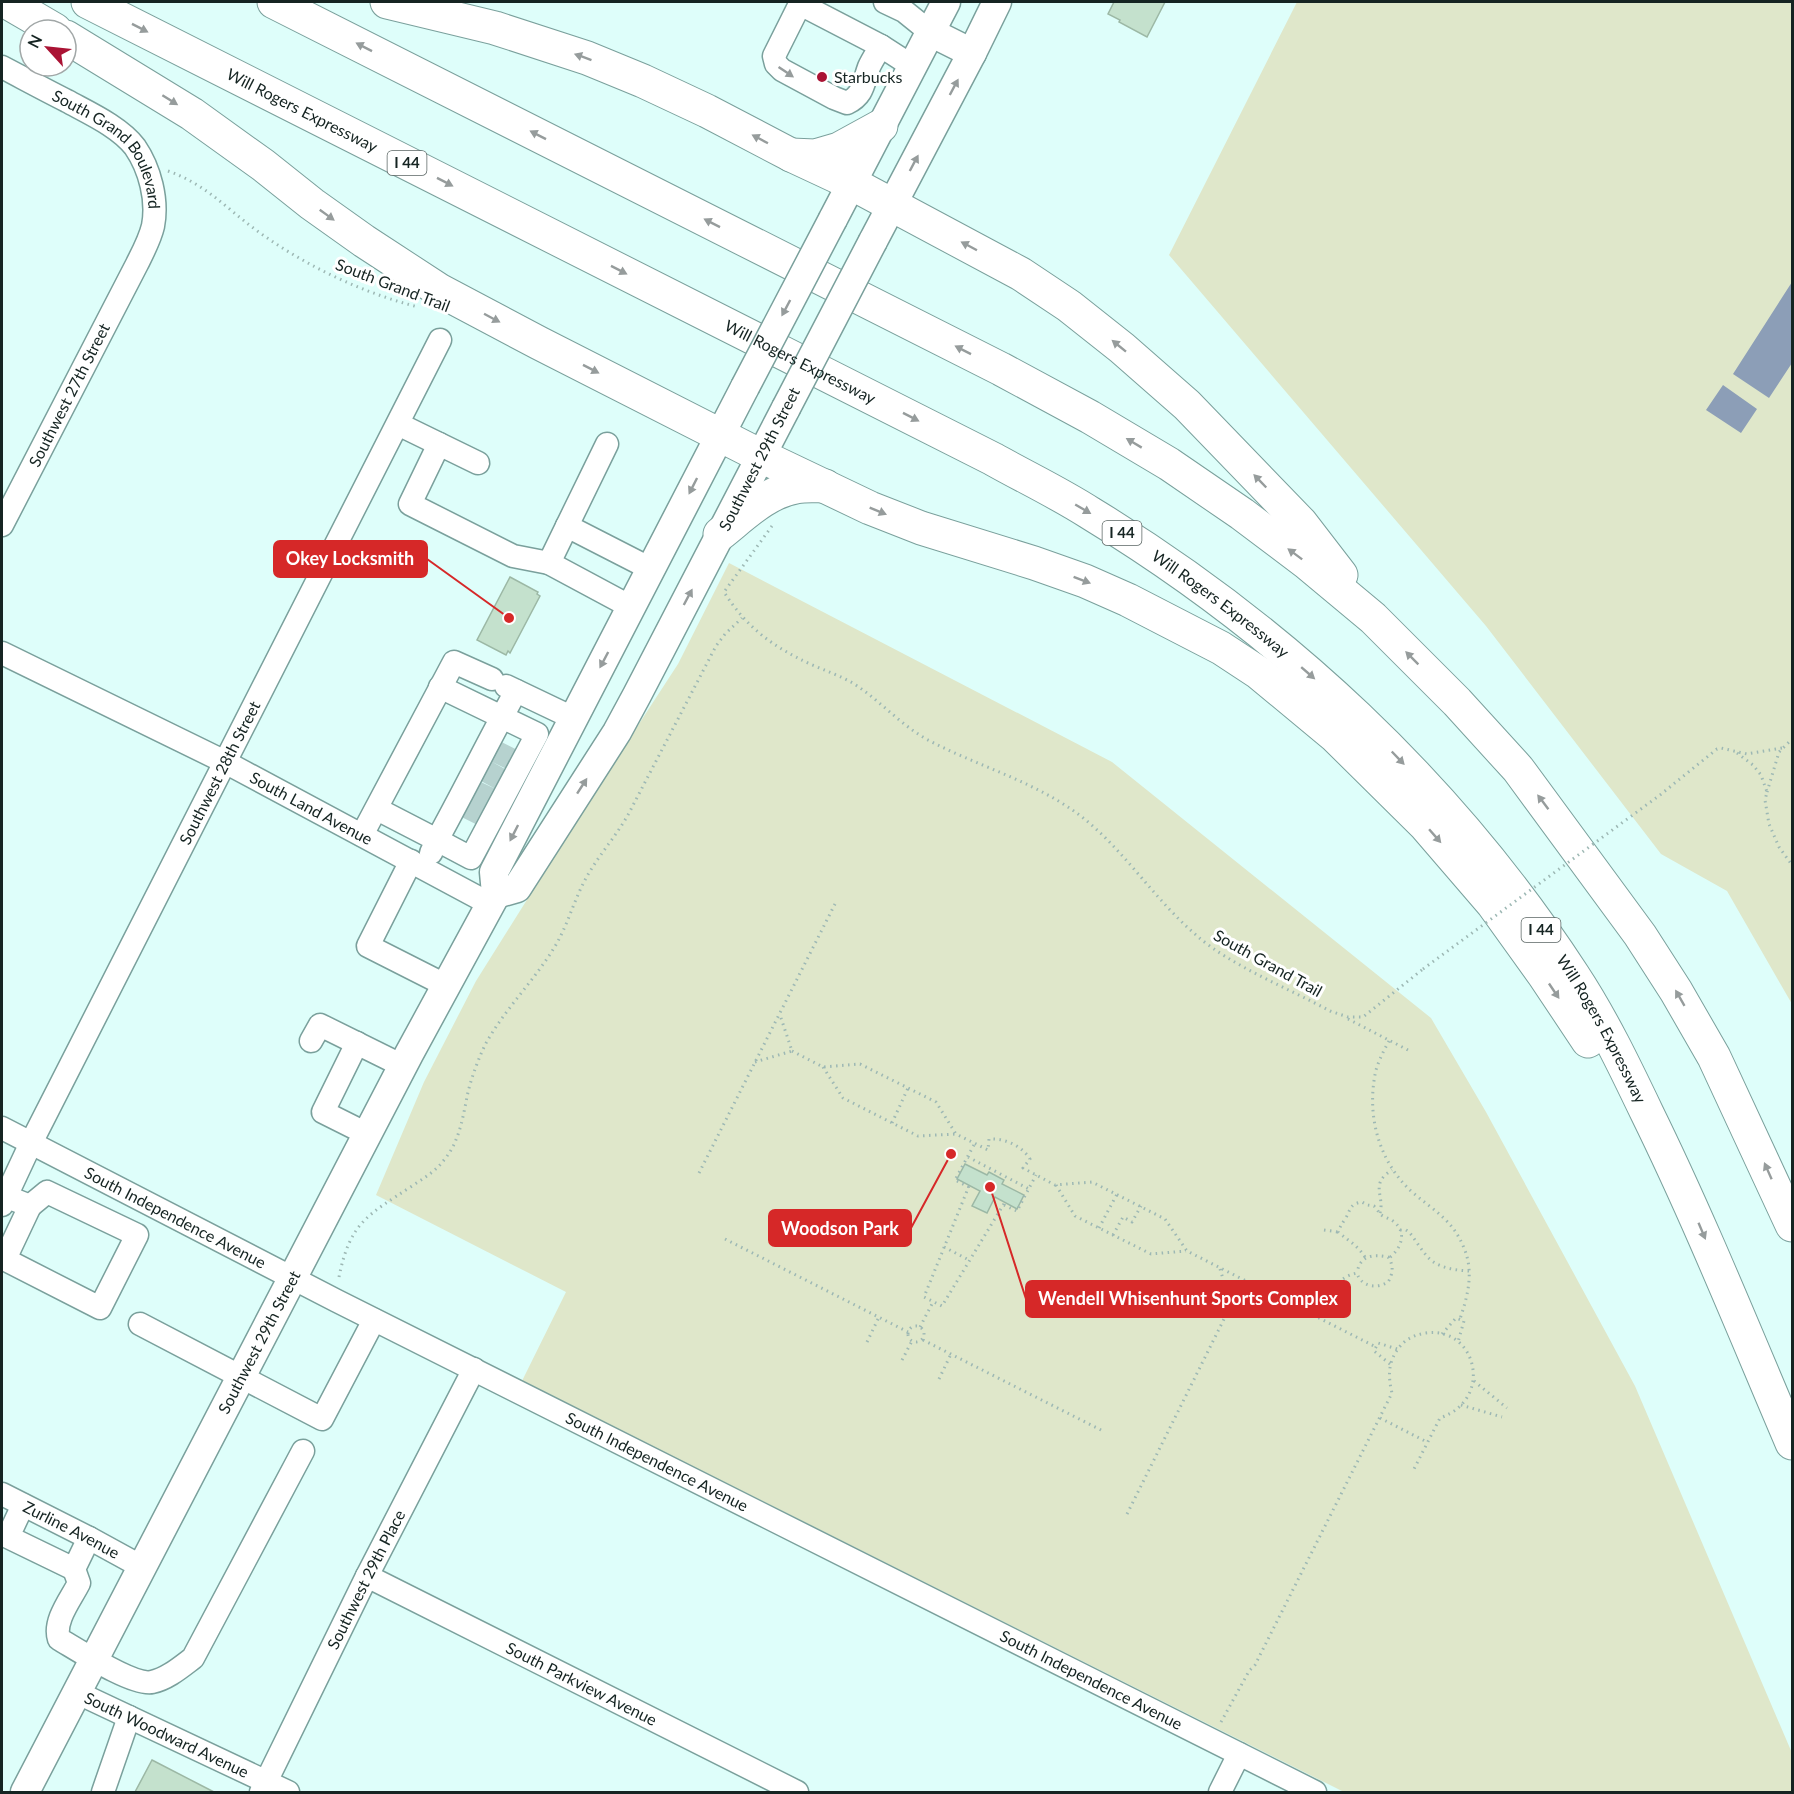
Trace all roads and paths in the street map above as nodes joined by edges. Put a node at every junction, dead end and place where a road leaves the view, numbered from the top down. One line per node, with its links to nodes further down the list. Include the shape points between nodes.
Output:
1 (7, 2): 9 (highway)
2 (88, 2): 80 (highway, Will Rogers Expressway / I 44, one-way to 80, via 993,459 1088,511 1206,590 1358,716 1472,838 1574,976 1617,1051)
3 (274, 2): 39 (highway, one-way to 3, via 1242,514 1090,417)
4 (387, 2): 17 (highway, one-way to 4, via 707,111 587,58 495,28)
5 (885, 2): 10 (street, via 904,11)
6 (946, 2): 10 (main road, Southwest 29th Street)
7 (997, 2): 13 (main road, Southwest 29th Street)
8 (802, 3): 12 (street); 12 (street, one-way to 12, via 774,56 776,64 834,99 847,103 854,99)
9 (34, 18)
10 (930, 32): 13 (main road); 14 (main road, Southwest 29th Street)
11 (78, 44): 25 (highway, one-way to 25, via 192,114 312,204 439,290)
12 (881, 46): 14 (street)
13 (972, 53): 20 (main road, Southwest 29th Street, one-way to 13)
14 (912, 66): 16 (main road, Southwest 29th Street)
15 (2, 67): 21 (street, South Grand Boulevard, via 97,117 134,147 148,174 154,203 150,236)
16 (881, 126): 17 (highway, via 839,149 815,156); 19 (main road, Southwest 29th Street)
17 (791, 155): 19 (highway)
18 (164, 170): 22 (path, South Grand Trail, via 201,186 256,230 331,275)
19 (851, 183): 20 (highway); 25 (main road, Southwest 29th Street, one-way to 25, bridge)
20 (892, 205): 28 (main road, Southwest 29th Street, bridge); 39 (highway, one-way to 20, via 1301,523 1187,405 1122,348 1021,274)
21 (137, 264): 32 (street, Southwest 27th Street)
22 (418, 307)
23 (440, 340): 24 (street, Southwest 28th Street)
24 (398, 424): 26 (street); 48 (street, Southwest 28th Street)
25 (721, 435): 28 (highway); 36 (main road, Southwest 29th Street, one-way to 36)
26 (440, 444): 29 (street); 35 (street, via 410,504 513,556)
27 (607, 444): 33 (street)
28 (761, 456): 30 (highway); 34 (main road, Southwest 29th Street)
29 (478, 463)
30 (825, 486): 34 (highway, via 783,490); 80 (highway, one-way to 80, via 921,528 1034,563 1128,600 1221,648 1307,712 1425,825 1493,904)
31 (778, 518): 38 (path, South Grand Trail, via 724,592)
32 (2, 525)
33 (567, 526): 35 (street); 36 (street)
34 (720, 534): 56 (main road, Southwest 29th Street, one-way to 34, via 517,888 605,750)
35 (549, 562): 37 (street)
36 (651, 569): 37 (main road, Southwest 29th Street)
37 (631, 607): 44 (main road, Southwest 29th Street, one-way to 44)
38 (742, 618): 60 (path, South Grand Trail, via 777,646 854,684 927,739 1055,798 1105,838 1197,936 1239,964); 105 (path, via 716,646 630,813 583,883 553,949 486,1044 471,1081 460,1130 448,1156 435,1170 358,1226)
39 (1372, 618): 88 (highway, one-way to 39, via 1714,1057 1640,935 1518,769)
40 (2, 653): 48 (street, South Land Avenue)
41 (504, 685): 42 (street, via 454,662); 43 (street); 44 (street)
42 (440, 687): 43 (street); 51 (street)
43 (501, 718): 49 (street); 49 (street, via 537,734)
44 (573, 718): 56 (main road, Southwest 29th Street, one-way to 56, via 494,872)
45 (1792, 739): 46 (path)
46 (1782, 748): 47 (path, via 1747,754); 50 (path)
47 (1735, 751): 50 (path, via 1761,775); 60 (path, bridge, via 1717,749 1363,1017)
48 (225, 762): 52 (street, South Land Avenue); 74 (street, Southwest 28th Street)
49 (489, 784): 53 (street); 53 (street, via 471,858)
50 (1767, 792): 55 (path, via 1769,824 1779,848)
51 (376, 809): 52 (street); 53 (street)
52 (362, 835): 54 (street, South Land Avenue)
53 (437, 840): 54 (street)
54 (417, 864): 56 (street, South Land Avenue); 58 (street, via 368,946)
55 (1792, 865)
56 (493, 899): 58 (main road, Southwest 29th Street)
57 (835, 904): 59 (path)
58 (445, 985): 67 (main road, Southwest 29th Street)
59 (780, 1014): 65 (path); 66 (path)
60 (1341, 1015): 62 (path, South Grand Trail)
61 (312, 1041): 63 (street, via 320,1025)
62 (1389, 1041): 64 (path, South Grand Trail); 77 (path, via 1376,1070 1373,1105 1379,1144)
63 (357, 1043): 67 (street); 72 (street, via 323,1112)
64 (1408, 1050)
65 (792, 1051): 66 (path); 68 (path)
66 (755, 1062): 78 (path)
67 (403, 1066): 72 (main road, Southwest 29th Street)
68 (824, 1067): 69 (path, via 860,1064); 70 (path, via 843,1098)
69 (908, 1088): 70 (path); 73 (path, via 936,1102)
70 (892, 1123): 73 (path, via 918,1136)
71 (2, 1128): 74 (street, South Independence Avenue)
72 (367, 1134): 104 (main road, Southwest 29th Street)
73 (956, 1134): 75 (path)
74 (31, 1143): 84 (street, Southwest 28th Street); 104 (street, South Independence Avenue)
75 (975, 1143): 76 (path); 79 (path, via 988,1150 989,1139 996,1138 1017,1146 1030,1159 1023,1168)
76 (968, 1157): 82 (path); 95 (path, via 955,1180 969,1186)
77 (1392, 1170): 87 (path, via 1378,1191); 102 (path, via 1451,1224 1464,1248)
78 (699, 1173)
79 (1036, 1175): 81 (path); 82 (path)
80 (1679, 1177): 136 (highway, Will Rogers Expressway / I 44, one-way to 136)
81 (1056, 1185): 83 (path, via 1092,1182); 89 (path, via 1074,1216)
82 (1029, 1189): 100 (path, via 1017,1211 1004,1203)
83 (1117, 1194): 86 (path); 89 (path)
84 (3, 1201): 85 (street)
85 (30, 1206): 97 (street); 97 (street, via 47,1192 137,1235 100,1308)
86 (1141, 1206): 93 (path, via 1132,1222 1123,1217); 96 (path, via 1165,1218)
87 (1380, 1214): 91 (path); 92 (path, via 1374,1206 1356,1203)
88 (1792, 1225)
89 (1099, 1228): 93 (path)
90 (1324, 1230): 92 (path)
91 (1400, 1230): 99 (path, via 1399,1248); 102 (path, via 1409,1232 1433,1263)
92 (1338, 1233): 98 (path, via 1355,1244)
93 (1113, 1235): 96 (path, via 1151,1254)
94 (725, 1239): 109 (path)
95 (944, 1247): 100 (path); 107 (path, via 924,1297)
96 (1187, 1251): 101 (path)
97 (3, 1258)
98 (1365, 1258): 99 (path); 103 (path)
99 (1389, 1258): 103 (path, via 1393,1271 1383,1286 1366,1285)
100 (970, 1260): 107 (path, via 942,1306)
101 (1220, 1269): 106 (path); 108 (path)
102 (1469, 1271): 111 (path, via 1470,1289)
103 (1358, 1273): 110 (path, via 1344,1278 1332,1289)
104 (292, 1278): 112 (street, South Independence Avenue); 127 (main road, Southwest 29th Street)
105 (339, 1278)
106 (1267, 1292): 108 (path); 110 (path)
107 (933, 1302): 114 (path)
108 (1231, 1305): 141 (path)
109 (879, 1317): 115 (path); 119 (path)
110 (1315, 1317): 121 (path)
111 (1460, 1319): 116 (path, via 1456,1318); 120 (path, via 1464,1321)
112 (374, 1320): 126 (street, South Independence Avenue); 127 (street, via 322,1419)
113 (140, 1324): 127 (street)
114 (920, 1327): 115 (path, via 912,1327); 117 (path, via 925,1334)
115 (908, 1332): 118 (path)
116 (1442, 1334): 120 (path); 122 (path, via 1431,1332 1412,1337)
117 (923, 1340): 118 (path); 123 (path)
118 (912, 1341): 124 (path)
119 (867, 1342)
120 (1458, 1343): 129 (path, via 1471,1360)
121 (1376, 1347): 122 (path, via 1378,1343); 125 (path, via 1374,1351)
122 (1398, 1349): 125 (path)
123 (951, 1354): 128 (path); 134 (path)
124 (902, 1360)
125 (1390, 1364): 133 (path, via 1392,1393)
126 (474, 1369): 145 (street, Southwest 29th Place); 150 (street, South Independence Avenue)
127 (240, 1376): 143 (main road, Southwest 29th Street)
128 (939, 1379)
129 (1474, 1382): 130 (path); 131 (path)
130 (1461, 1405): 132 (path); 135 (path, via 1440,1418)
131 (1507, 1408)
132 (1502, 1417)
133 (1380, 1418): 135 (path); 149 (path, via 1255,1665)
134 (1105, 1432)
135 (1427, 1442): 138 (path)
136 (1792, 1443)
137 (303, 1451): 146 (street, via 193,1658 151,1683 134,1681)
138 (1414, 1469)
139 (2, 1494): 140 (street, Zurline Avenue)
140 (23, 1505): 142 (street, Zurline Avenue); 144 (street, via 8,1537)
141 (1127, 1514)
142 (89, 1538): 143 (street, Zurline Avenue); 144 (street)
143 (142, 1567): 146 (main road, Southwest 29th Street)
144 (74, 1569): 146 (street, via 79,1583 57,1632 59,1639)
145 (367, 1576): 151 (street, Southwest 29th Place); 155 (street, South Parkview Avenue)
146 (95, 1659): 147 (main road, Southwest 29th Street)
147 (78, 1693): 148 (street, South Woodward Avenue); 152 (main road, Southwest 29th Street)
148 (129, 1717): 151 (street, South Woodward Avenue); 153 (street)
149 (1220, 1724)
150 (1239, 1754): 156 (street); 157 (street, South Independence Avenue)
151 (263, 1787): 154 (street, South Woodward Avenue)
152 (25, 1792)
153 (103, 1792)
154 (288, 1792)
155 (797, 1792)
156 (1220, 1792)
157 (1315, 1792)

